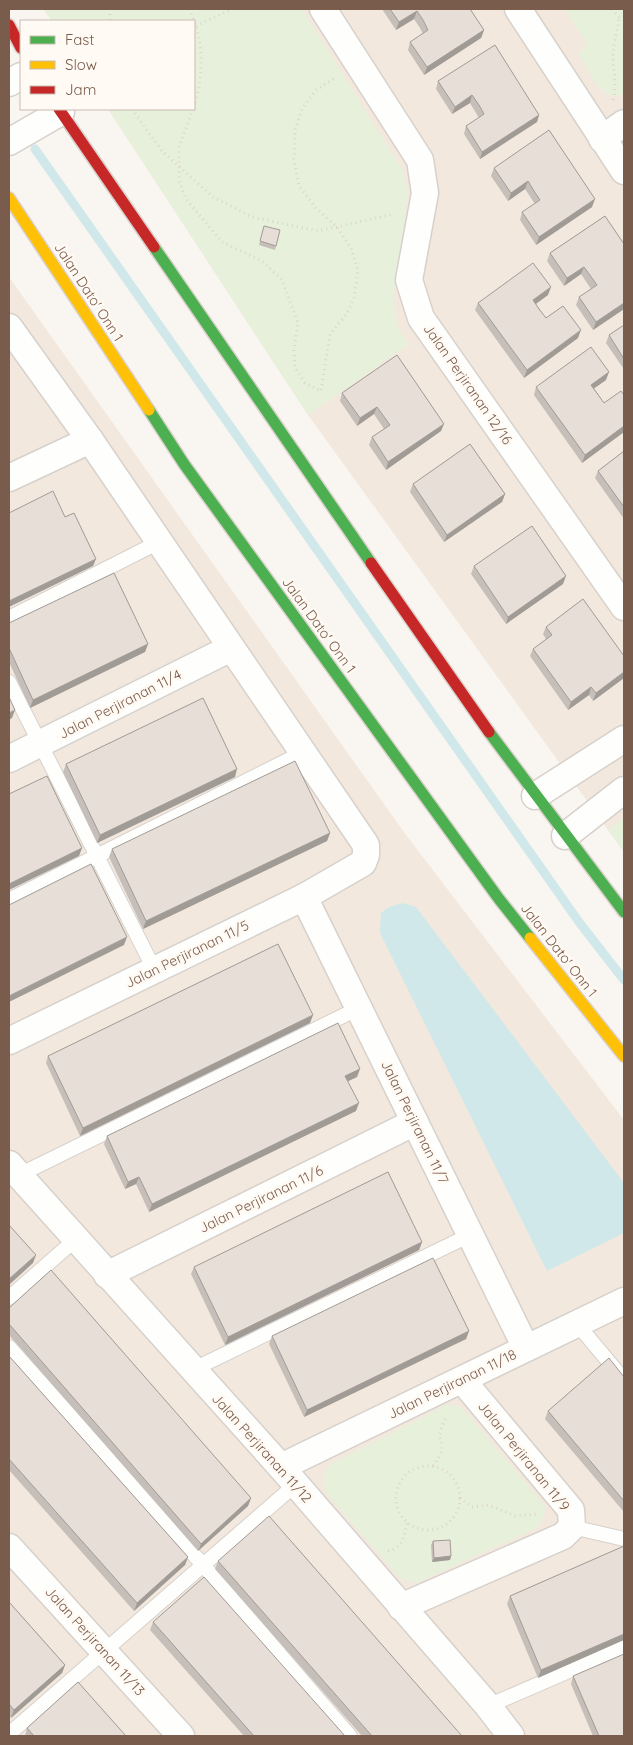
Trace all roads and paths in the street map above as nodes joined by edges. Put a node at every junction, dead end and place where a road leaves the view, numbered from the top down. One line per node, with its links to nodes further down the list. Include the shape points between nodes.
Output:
1 (232, 9): 8 (path)
2 (323, 9): 10 (street, Jalan Perjiranan 12/16)
3 (518, 9): 18 (street)
4 (612, 9): 5 (path)
5 (619, 17): 6 (path); 18 (path, via 613,62 617,85)
6 (624, 18)
7 (9, 25): 9 (main road)
8 (196, 26): 13 (path, via 202,56)
9 (20, 46)
10 (357, 62): 23 (street, Jalan Perjiranan 12/16, via 420,160 425,193); 24 (path, via 315,91 302,109 295,130 294,159 299,186 316,208)
11 (20, 77): 12 (street)
12 (9, 83)
13 (195, 102)
14 (60, 110): 19 (street); 38 (main road, via 441,666)
15 (133, 110): 20 (path, via 161,150)
16 (192, 110): 20 (path, via 179,147)
17 (624, 123): 18 (street)
18 (602, 139): 21 (street)
19 (9, 142)
20 (179, 167): 24 (path, via 213,197 252,218 318,231); 24 (path, via 179,181 186,199 209,229 222,242 262,261 282,280 298,323 295,368 305,383 321,391 330,334 346,315 354,298 358,270 351,248)
21 (624, 171)
22 (9, 198): 47 (main road, Jalan Dato' Onn 1, via 184,464 499,899)
23 (422, 208): 24 (path); 29 (street, Jalan Perjiranan 12/16, via 409,280 421,318)
24 (338, 227)
25 (9, 327): 26 (street)
26 (90, 440): 27 (street); 28 (street)
27 (9, 478)
28 (159, 542): 30 (lane); 31 (street)
29 (624, 607)
30 (9, 618)
31 (231, 648): 34 (street, Jalan Perjiranan 11/4); 35 (street)
32 (9, 682): 34 (lane)
33 (624, 739): 38 (street)
34 (40, 744): 36 (street, Jalan Perjiranan 11/4); 40 (lane)
35 (304, 752): 40 (lane); 41 (street, Jalan Perjiranan 11/5, via 366,845 363,863)
36 (9, 759)
37 (624, 790): 39 (street)
38 (535, 796): 39 (main road)
39 (566, 836): 43 (main road)
40 (98, 856): 42 (lane); 44 (lane)
41 (304, 897): 44 (street, Jalan Perjiranan 11/5); 45 (street, Jalan Perjiranan 11/7)
42 (9, 900)
43 (624, 912)
44 (154, 969): 46 (street, Jalan Perjiranan 11/5)
45 (359, 1008): 48 (street, Jalan Perjiranan 11/7); 49 (lane)
46 (9, 1041)
47 (624, 1056)
48 (415, 1122): 50 (street, Jalan Perjiranan 11/7); 52 (street, Jalan Perjiranan 11/6)
49 (14, 1169): 51 (street, Jalan Perjiranan 11/12)
50 (470, 1235): 57 (street, Jalan Perjiranan 11/7); 58 (lane)
51 (76, 1239): 52 (street, Jalan Perjiranan 11/12); 53 (lane)
52 (107, 1275): 58 (street, Jalan Perjiranan 11/12)
53 (9, 1298)
54 (624, 1301): 55 (street, Jalan Perjiranan 11/18)
55 (578, 1325): 57 (street, Jalan Perjiranan 11/18); 60 (lane)
56 (9, 1347): 67 (lane)
57 (526, 1348): 59 (street, Jalan Perjiranan 11/18)
58 (192, 1370): 62 (street, Jalan Perjiranan 11/12)
59 (462, 1380): 61 (path, via 441,1427 442,1453); 62 (street, Jalan Perjiranan 11/18); 64 (street, Jalan Perjiranan 11/9, via 571,1510)
60 (624, 1380)
61 (433, 1466): 63 (path, via 452,1477); 63 (path, via 412,1470 397,1488 397,1510 403,1519 422,1530 444,1527 456,1514)
62 (288, 1476): 67 (lane); 68 (street, Jalan Perjiranan 11/12)
63 (460, 1498): 64 (path, via 472,1507 489,1505 515,1516 544,1515)
64 (572, 1527): 65 (lane); 68 (street, Jalan Perjiranan 11/9, via 563,1536)
65 (624, 1539)
66 (9, 1547): 70 (street, Jalan Perjiranan 11/13)
67 (203, 1565): 70 (lane); 74 (lane)
68 (401, 1607): 71 (street, Jalan Perjiranan 11/12)
69 (624, 1647): 71 (lane)
70 (104, 1651): 72 (lane); 73 (street, Jalan Perjiranan 11/13)
71 (488, 1706): 75 (street, Jalan Perjiranan 11/12)
72 (9, 1735)
73 (181, 1736)
74 (350, 1736)
75 (512, 1736)

